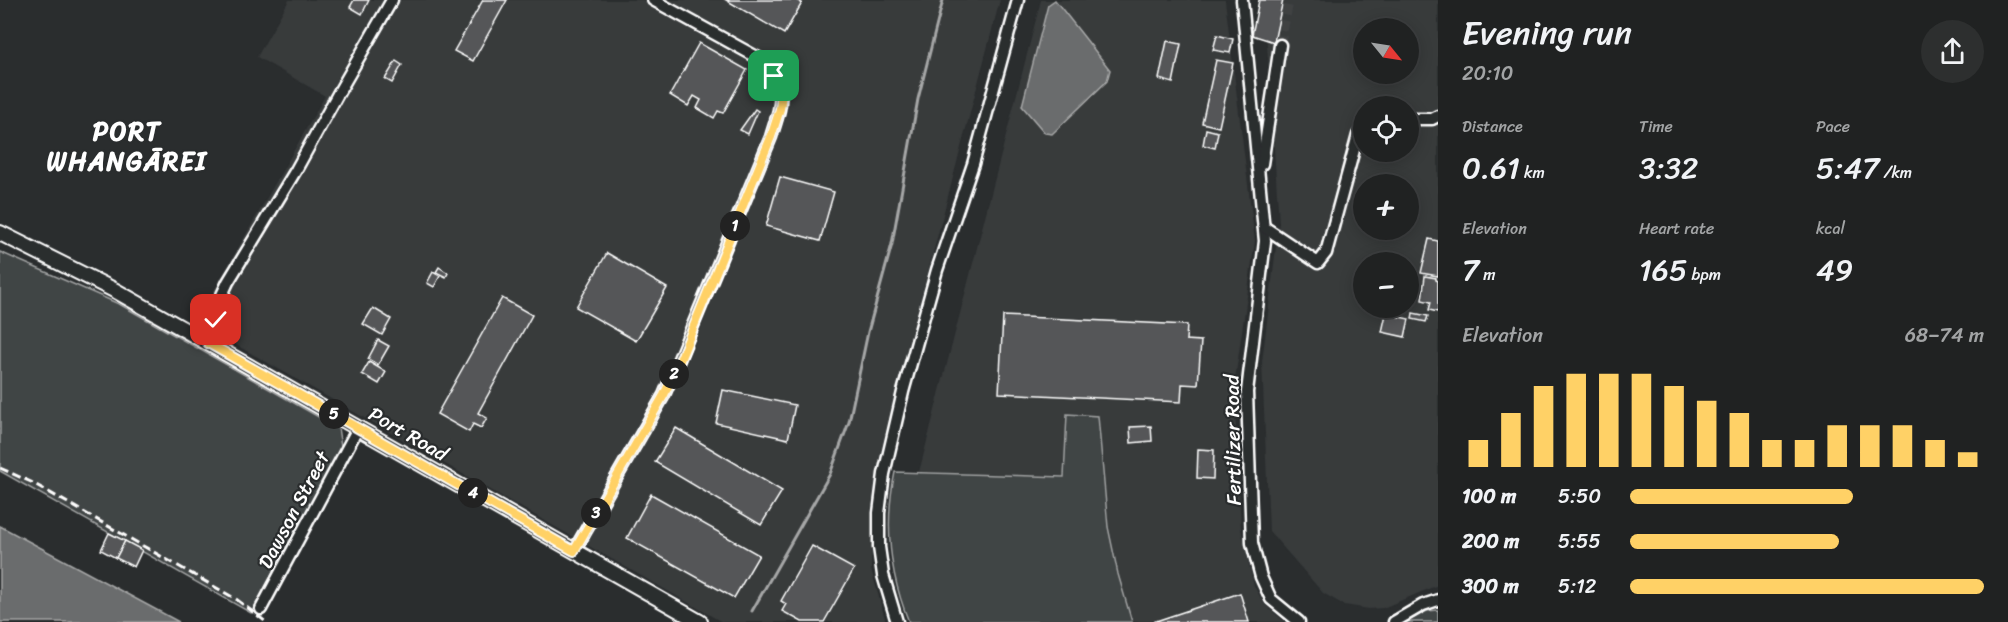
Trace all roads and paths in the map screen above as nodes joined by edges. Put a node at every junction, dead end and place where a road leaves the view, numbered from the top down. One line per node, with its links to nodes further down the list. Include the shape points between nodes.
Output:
1 (392, 0): 12 (street, via 228,282 216,308 216,329)
2 (653, 0): 14 (street, via 764,62 782,93 780,109 664,395)
3 (1018, 0): 18 (street, via 973,164 937,270 884,474 879,513 880,554)
4 (1242, 0): 9 (street)
5 (1280, 45): 9 (street)
6 (1438, 116): 7 (street)
7 (1419, 119)
8 (1353, 153): 10 (street, via 1326,253 1318,263)
9 (1260, 181): 10 (street, Fertilizer Road)
10 (1264, 227): 19 (street, Fertilizer Road, via 1247,392 1252,543 1271,599)
11 (0, 234): 12 (main road, Port Road, via 116,291)
12 (208, 343): 13 (main road, Port Road)
13 (358, 428): 14 (main road, Port Road); 16 (street, Dawson Street)
14 (574, 551): 17 (main road, Port Road)
15 (1438, 600): 20 (street)
16 (261, 609)
17 (700, 622)
18 (897, 622)
19 (1299, 622)
20 (1394, 622)

